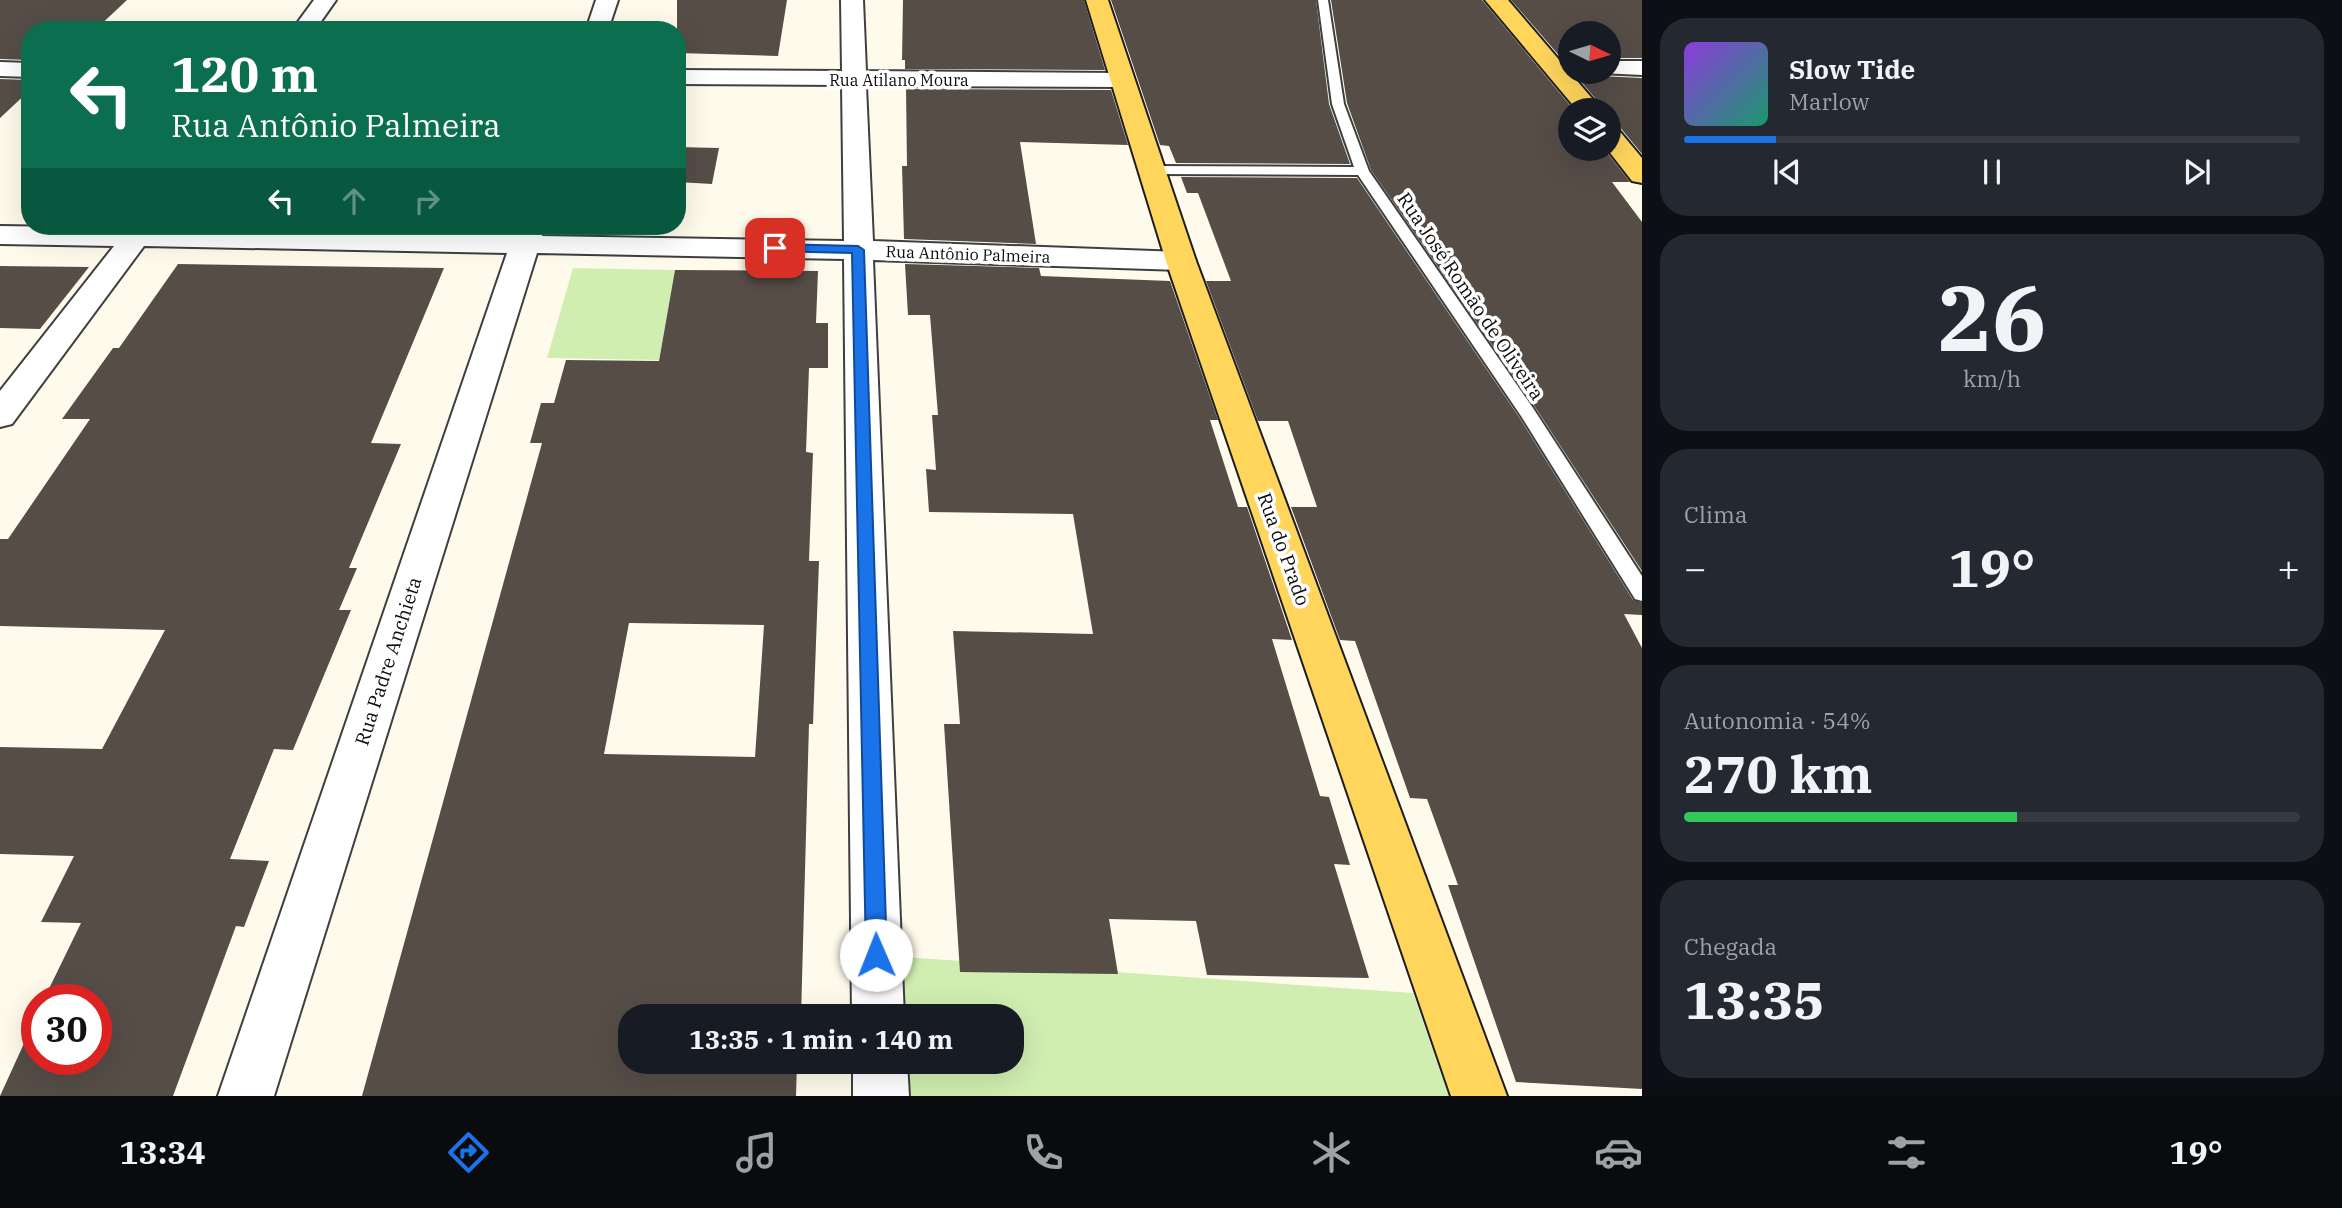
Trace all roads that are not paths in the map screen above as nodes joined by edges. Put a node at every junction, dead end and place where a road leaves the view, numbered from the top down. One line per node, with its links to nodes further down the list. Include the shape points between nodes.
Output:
1 (325, 0): 7 (street)
2 (607, 0): 8 (street)
3 (852, 0): 15 (street)
4 (1097, 0): 16 (main road, Rua do Prado)
5 (1323, 0): 19 (lane, Rua José Romão de Oliveira, via 1338,104)
6 (1496, 0): 9 (main road)
7 (310, 21)
8 (600, 21)
9 (1558, 63)
10 (1621, 68): 11 (street)
11 (1642, 68)
12 (0, 69): 13 (street)
13 (21, 70)
14 (686, 77): 15 (street, Rua Atilano Moura)
15 (854, 80): 16 (street, Rua Atilano Moura); 26 (street)
16 (1122, 80): 18 (main road, Rua do Prado)
17 (1621, 149): 20 (main road)
18 (1153, 170): 19 (lane); 27 (main road, Rua do Prado)
19 (1362, 172): 29 (lane, Rua José Romão de Oliveira, via 1527,412)
20 (1642, 175)
21 (21, 234): 22 (street, Rua Antônio Palmeira)
22 (0, 235)
23 (138, 235): 28 (street)
24 (528, 235): 32 (street, Rua Padre Anchieta)
25 (549, 235): 26 (street, Rua Antônio Palmeira)
26 (858, 250): 27 (street, Rua Antônio Palmeira); 30 (street)
27 (1181, 261): 34 (main road, Rua do Prado)
28 (0, 415)
29 (1642, 593)
30 (878, 1004)
31 (880, 1074): 33 (street)
32 (246, 1096)
33 (881, 1096)
34 (1479, 1096)

